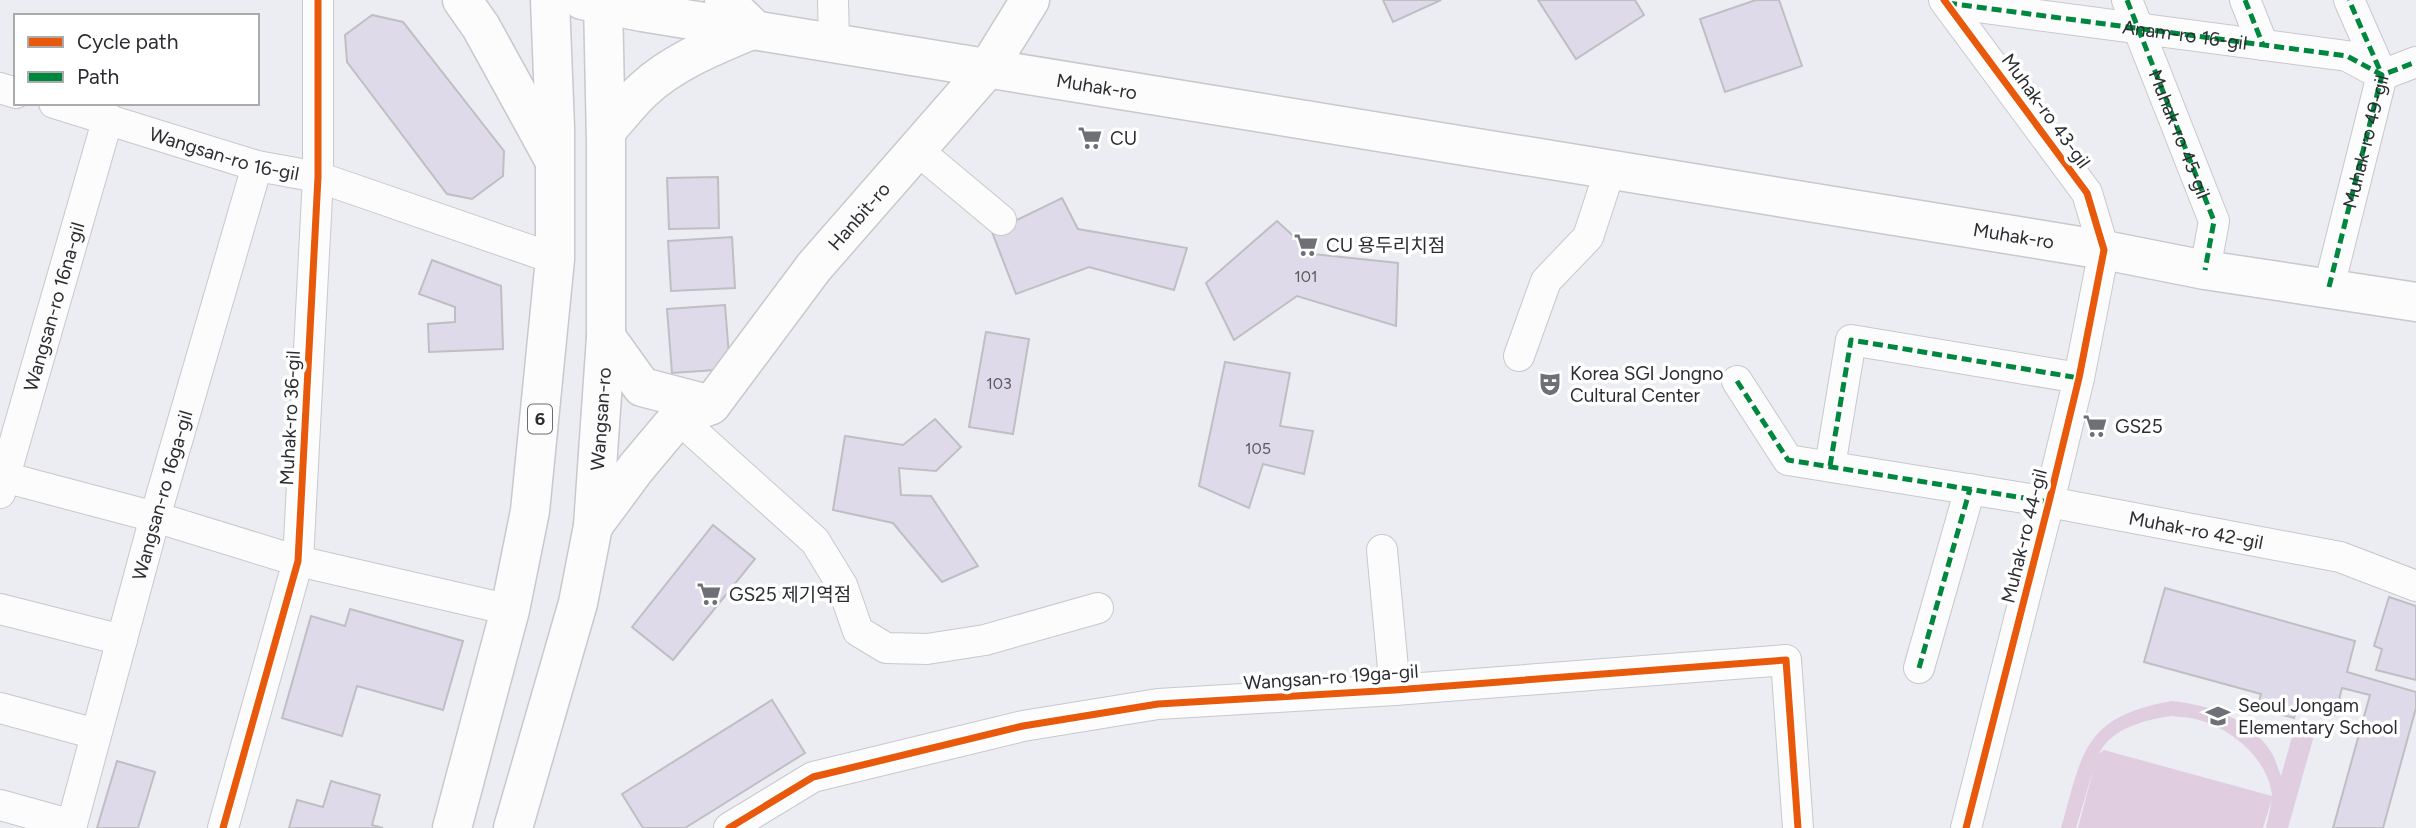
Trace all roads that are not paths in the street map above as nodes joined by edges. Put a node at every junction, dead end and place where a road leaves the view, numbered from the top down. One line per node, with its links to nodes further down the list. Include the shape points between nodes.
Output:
1 (318, 0): 26 (street, Muhak-ro 36-gil)
2 (462, 0): 23 (main road)
3 (550, 0): 23 (main road, 6)
4 (724, 0): 12 (main road)
5 (833, 0): 14 (street)
6 (1030, 0): 17 (main road, Hanbit-ro)
7 (2127, 0): 13 (street, Muhak-ro 45-gil)
8 (2245, 0): 15 (street)
9 (2348, 0): 18 (street, Muhak-ro 49-gil)
10 (596, 2): 12 (main road, Muhak-ro); 21 (main road, Wangsan-ro)
11 (1946, 2): 13 (street, Anam-ro 16-gil); 28 (street, Muhak-ro 43-gil, via 2087,193)
12 (754, 29): 14 (main road, Muhak-ro); 21 (main road, via 694,54 656,80)
13 (2138, 29): 15 (street, Anam-ro 16-gil); 30 (street, Muhak-ro 45-gil, via 2214,221)
14 (834, 43): 17 (main road, Muhak-ro)
15 (2263, 46): 18 (street, Anam-ro 16-gil, via 2347,56)
16 (2416, 62): 18 (street)
17 (988, 68): 22 (main road, Hanbit-ro); 25 (main road, Muhak-ro)
18 (2382, 75): 31 (street, Muhak-ro 49-gil)
19 (61, 105): 20 (street, Wangsan-ro 16-gil)
20 (108, 118): 24 (street, Wangsan-ro 16-gil); 39 (street, Wangsan-ro 16na-gil)
21 (606, 131): 33 (main road, Wangsan-ro)
22 (916, 149): 27 (street); 37 (main road, Hanbit-ro)
23 (555, 162): 29 (main road, 6)
24 (257, 166): 26 (street, Wangsan-ro 16-gil); 42 (street, Wangsan-ro 16ga-gil)
25 (1610, 170): 28 (main road, Muhak-ro); 34 (street, via 1588,237 1546,281)
26 (318, 177): 29 (street, Wangsan-ro 16-gil); 45 (street, Muhak-ro 36-gil)
27 (1001, 220)
28 (2104, 250): 30 (main road, Muhak-ro); 35 (street, Muhak-ro 44-gil)
29 (555, 259): 49 (main road, 6, via 530,511)
30 (2205, 270): 31 (main road, Muhak-ro)
31 (2329, 287): 32 (main road, Muhak-ro)
32 (2416, 302)
33 (606, 337): 37 (main road, via 642,387); 43 (main road, Wangsan-ro)
34 (1519, 356)
35 (2079, 377): 38 (street, via 1851,340); 41 (street, Muhak-ro 44-gil)
36 (1737, 381): 38 (street, Muhak-ro 42-gil, via 1788,460)
37 (695, 412): 43 (main road, Hanbit-ro, via 636,468); 47 (street, via 815,541 842,585 858,631 886,648 927,649 985,640)
38 (1830, 466): 40 (street, Muhak-ro 42-gil)
39 (1, 482): 42 (street)
40 (1970, 489): 41 (street, Muhak-ro 42-gil); 51 (street)
41 (2049, 502): 46 (street, Muhak-ro 42-gil, via 2340,557); 62 (street, Muhak-ro 44-gil)
42 (155, 516): 45 (street); 50 (street, Wangsan-ro 16ga-gil)
43 (593, 526): 59 (main road, Wangsan-ro, via 578,603)
44 (1381, 550): 52 (street, Wangsan-ro 19ga-gil)
45 (298, 561): 49 (street); 57 (street, Muhak-ro 36-gil)
46 (2416, 586)
47 (1098, 608)
48 (0, 609): 50 (street)
49 (510, 610): 58 (main road, 6)
50 (121, 640): 54 (street, Wangsan-ro 16ga-gil)
51 (1919, 668)
52 (1395, 690): 60 (street, Wangsan-ro 19ga-gil, via 1158,704 1023,726 813,777); 61 (street, Wangsan-ro 19ga-gil, via 1786,660)
53 (0, 708): 54 (street)
54 (96, 734): 56 (street, Wangsan-ro 16ga-gil)
55 (0, 805): 56 (street)
56 (72, 826)
57 (223, 828)
58 (452, 828)
59 (513, 828)
60 (729, 828)
61 (1798, 828)
62 (1966, 828)

